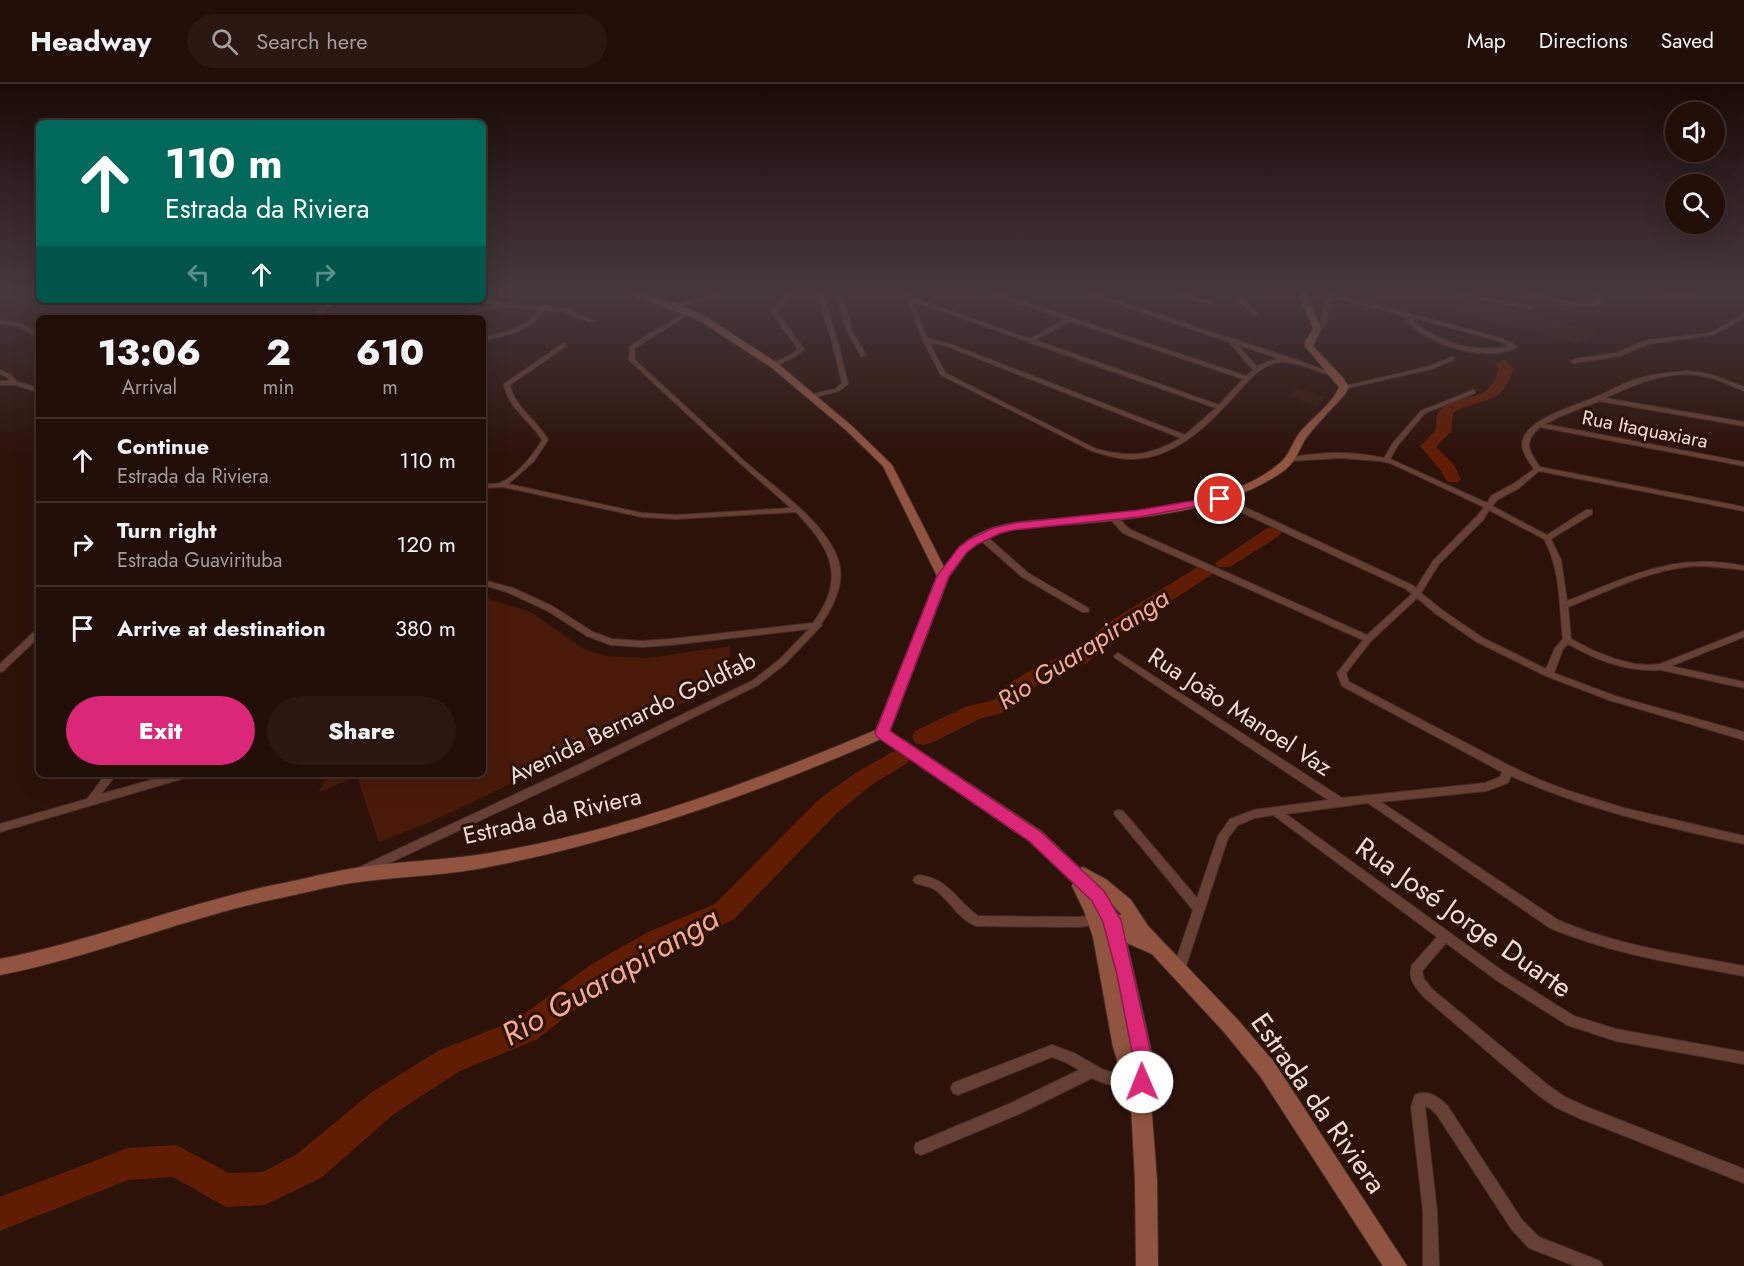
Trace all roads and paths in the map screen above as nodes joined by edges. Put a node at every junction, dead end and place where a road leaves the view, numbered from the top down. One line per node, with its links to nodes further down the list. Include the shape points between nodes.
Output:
1 (564, 345): 42 (street, via 507,384 509,396 541,430 545,440 529,463)
2 (634, 345): 46 (street, Avenida Bernardo Goldfab, via 632,360)
3 (743, 345): 21 (street)
4 (798, 345): 21 (street, via 801,349 794,355)
5 (837, 345): 32 (street, via 845,384)
6 (857, 345): 17 (street)
7 (928, 345): 37 (street, via 939,370 952,381 1094,450 1126,456 1154,455)
8 (943, 345): 37 (street)
9 (1045, 345): 34 (street)
10 (1148, 345): 25 (street)
11 (1235, 345): 22 (street)
12 (1248, 345): 19 (street)
13 (1309, 345): 24 (street)
14 (1452, 345): 15 (street, via 1461,349 1515,347)
15 (1512, 345)
16 (1640, 345): 20 (street, via 1618,355)
17 (863, 356)
18 (1452, 359): 28 (street)
19 (1292, 360): 22 (street, via 1272,361); 24 (street)
20 (1574, 362)
21 (774, 364): 32 (street)
22 (1255, 369): 25 (street)
23 (0, 372): 27 (street)
24 (1334, 373): 28 (street)
25 (1246, 378): 34 (street)
26 (0, 383): 27 (street)
27 (15, 384): 29 (street)
28 (1344, 387): 38 (street, via 1302,437)
29 (36, 389)
30 (1744, 389): 33 (street, via 1703,374 1684,373 1635,382)
31 (1473, 392): 39 (street, via 1424,412)
32 (811, 396): 53 (street, via 887,465)
33 (1599, 399): 35 (street); 36 (street)
34 (1219, 407): 37 (street)
35 (1744, 424)
36 (1540, 425): 40 (street, Rua Itaquaxiara); 41 (street, via 1527,437 1525,445)
37 (1185, 437)
38 (1290, 459): 39 (street, via 1333,455); 44 (street, via 1271,475)
39 (1386, 460): 45 (street)
40 (1744, 464)
41 (1538, 469): 45 (street); 47 (street)
42 (503, 485): 43 (street); 46 (street, via 642,515 697,517)
43 (486, 486)
44 (1220, 499): 49 (street); 55 (street)
45 (1487, 506): 51 (street); 55 (street, via 1436,563)
46 (798, 510): 58 (street, Avenida Bernardo Goldfab, via 831,551 836,569 834,590)
47 (1744, 510)
48 (1589, 512): 51 (street)
49 (1112, 516): 50 (street, via 1014,526); 61 (street, via 1126,531)
50 (981, 536): 53 (street, via 963,550); 57 (street, via 1024,575)
51 (1547, 538): 56 (street)
52 (1744, 568): 56 (street, via 1710,563 1676,565)
53 (943, 576): 68 (street)
54 (486, 583): 58 (street, via 520,594 611,642 671,642)
55 (1418, 592): 61 (street); 66 (street, via 1480,640)
56 (1564, 605): 62 (street)
57 (1085, 610)
58 (818, 624): 81 (street, Avenida Bernardo Goldfab, via 778,668 755,683)
59 (1744, 634): 64 (street)
60 (36, 635): 65 (street)
61 (1368, 639): 70 (street, via 1341,674 1345,684)
62 (1567, 640): 64 (street, via 1617,664); 66 (street, via 1559,648)
63 (1118, 656): 75 (street, Rua João Manoel Vaz)
64 (1661, 666): 67 (street)
65 (0, 669)
66 (1549, 674): 69 (street, via 1612,698)
67 (1744, 685)
68 (882, 733): 80 (street, via 1003,813); 81 (street, Estrada da Riviera, via 786,774 580,840 490,860)
69 (1744, 736)
70 (1508, 770): 74 (street, via 1504,780 1486,787); 79 (street, via 1604,808)
71 (110, 777): 73 (street)
72 (174, 777): 73 (street)
73 (91, 800): 78 (street)
74 (1371, 800): 75 (street); 90 (street, via 1554,924 1604,943)
75 (1340, 802): 76 (street)
76 (1275, 811): 83 (street, via 1234,822 1223,836); 86 (street, Rua José Jorge Duarte)
77 (1119, 814): 83 (street)
78 (0, 828)
79 (1744, 840)
80 (1068, 866): 84 (street); 85 (street, via 1114,894 1136,917)
81 (350, 876): 88 (street, Estrada da Riviera, via 253,897 51,957)
82 (919, 880): 84 (street, via 938,885 965,915 976,921)
83 (1199, 909): 89 (street)
84 (1100, 925): 85 (street, Estrada da Riviera, via 1127,923); 87 (street, Estrada da Riviera); 94 (street, via 1125,1059)
85 (1142, 931): 87 (street, Estrada da Riviera)
86 (1444, 937): 91 (street, Rua José Jorge Duarte, via 1571,1021 1616,1035); 96 (street, via 1416,969 1418,981 1543,1089 1584,1113)
87 (1164, 952): 89 (street, Estrada da Riviera)
88 (0, 967)
89 (1179, 969): 98 (street, Estrada da Riviera, via 1267,1069)
90 (1744, 971)
91 (1744, 1058)
92 (1092, 1071): 93 (street, via 1070,1056 1052,1051); 94 (street); 95 (street)
93 (958, 1088)
94 (1137, 1094): 97 (street, via 1146,1180)
95 (921, 1148)
96 (1744, 1176)
97 (1147, 1266)
98 (1396, 1266)
99 (1431, 1266): 100 (street, via 1430,1212 1418,1107 1420,1100 1426,1098 1443,1110 1517,1225 1534,1243)
100 (1595, 1266)

